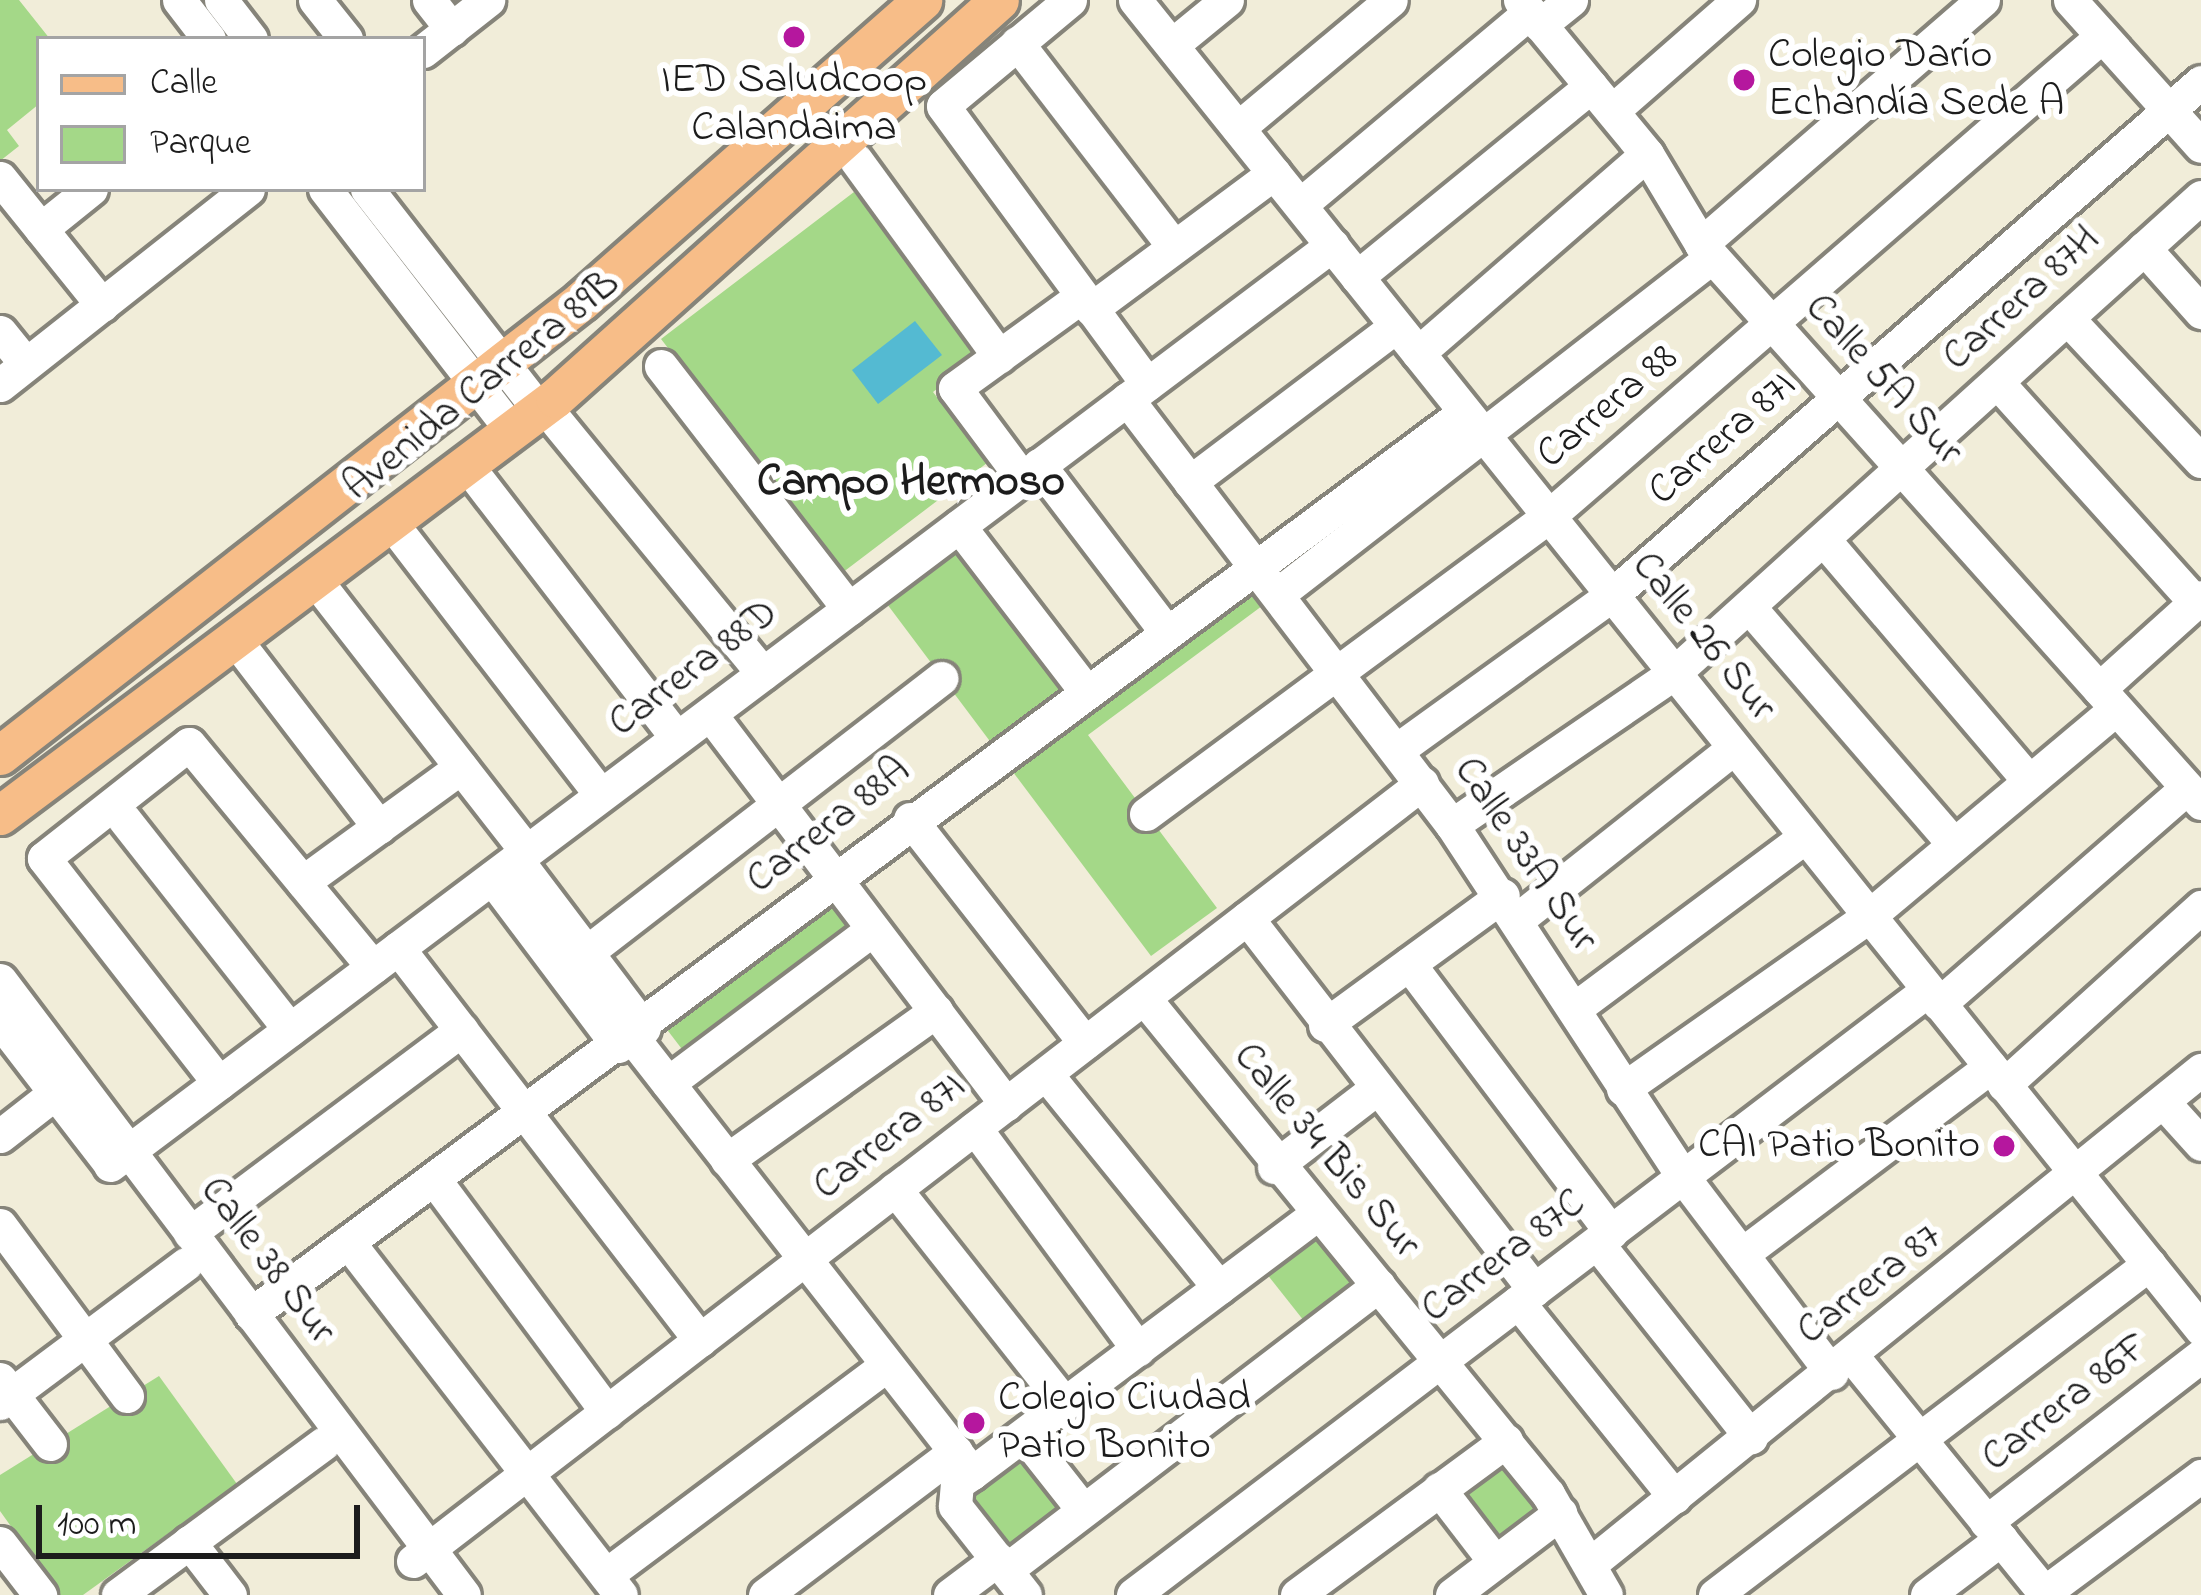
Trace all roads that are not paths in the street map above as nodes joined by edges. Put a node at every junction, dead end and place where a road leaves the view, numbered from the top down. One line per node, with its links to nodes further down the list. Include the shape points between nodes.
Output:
1 (178, 0): 18 (street)
2 (221, 0): 19 (street)
3 (316, 0): 20 (street)
4 (429, 0): 17 (street)
5 (488, 0): 17 (street)
6 (922, 0): 56 (main road, Avenida Carrera 89B)
7 (999, 0): 62 (main road, Avenida Carrera 89B)
8 (1070, 0): 22 (street)
9 (1136, 0): 23 (street, Calle 26 Sur)
10 (1227, 0): 23 (street)
11 (1391, 0): 28 (street)
12 (1570, 0): 16 (street)
13 (1739, 0): 26 (street)
14 (1983, 0): 44 (street)
15 (2070, 0): 21 (street)
16 (1530, 12): 26 (street, Calle 5A Sur); 39 (street)
17 (452, 29): 24 (street)
18 (207, 36)
19 (249, 36)
20 (344, 36)
21 (2102, 36): 27 (street); 51 (street, Carrera 88)
22 (1018, 43): 42 (street); 46 (street, Calle 33A Sur, via 943,106)
23 (1172, 46): 28 (street, Calle 26 Sur)
24 (426, 49)
25 (2201, 82): 27 (street, Carrera 87I)
26 (1602, 99): 30 (street, Calle 5A Sur); 45 (street)
27 (2167, 109): 29 (street); 60 (street, Carrera 87I)
28 (1238, 128): 32 (street, Calle 26 Sur)
29 (2201, 146)
30 (1647, 154): 44 (street, Calle 5A Sur); 53 (street)
31 (856, 160): 54 (street)
32 (1274, 173): 39 (street, Calle 26 Sur); 42 (street)
33 (0, 178): 40 (street)
34 (87, 192): 40 (street)
35 (244, 192): 47 (street)
36 (328, 192): 56 (street)
37 (370, 192): 56 (street)
38 (2201, 197): 43 (street, Carrera 87H)
39 (1300, 205): 41 (street, Calle 26 Sur)
40 (41, 229): 47 (street)
41 (1332, 245): 45 (street, Calle 26 Sur); 59 (street, Carrera 88D)
42 (1174, 247): 46 (street)
43 (2144, 248): 48 (street); 49 (street, Carrera 87H)
44 (1706, 251): 51 (street, Calle 5A Sur); 63 (street)
45 (1357, 277): 50 (street, Calle 26 Sur)
46 (1086, 302): 54 (street); 59 (street, Calle 33A Sur)
47 (102, 305): 57 (street)
48 (2201, 312)
49 (2067, 319): 58 (street, Carrera 87H); 64 (street)
50 (1396, 326): 53 (street, Calle 26 Sur); 68 (street)
51 (1773, 326): 60 (street, Calle 5A Sur); 69 (street, Carrera 88)
52 (0, 332): 57 (street)
53 (1418, 353): 61 (street, Calle 26 Sur)
54 (1000, 356): 66 (street, via 955,388)
55 (661, 366): 79 (street)
56 (489, 374): 62 (street); 92 (main road, Avenida Carrera 89B)
57 (13, 375)
58 (1997, 382): 65 (street, Carrera 87H); 77 (street)
59 (1137, 392): 66 (street, Carrera 88D); 68 (street, Calle 33A Sur)
60 (1838, 399): 65 (street, Calle 5A Sur); 76 (street, Carrera 87I)
61 (1465, 412): 63 (street, Calle 26 Sur); 73 (street, Carrera 88A)
62 (536, 421): 84 (street); 100 (main road, Avenida Carrera 89B)
63 (1488, 440): 69 (street, Calle 26 Sur); 74 (street)
64 (2201, 461)
65 (1902, 469): 72 (street, Carrera 87H); 87 (street, Calle 5A Sur)
66 (1031, 472): 70 (street, Carrera 88D); 80 (street)
67 (479, 481): 89 (street)
68 (1190, 482): 73 (street, Calle 33A Sur)
69 (1549, 516): 76 (street, Calle 26 Sur); 82 (street, Carrera 88)
70 (958, 526): 79 (street, Carrera 88D); 86 (street)
71 (403, 538): 96 (street)
72 (1824, 540): 78 (street, Carrera 87H); 94 (street)
73 (1253, 564): 74 (street, Calle 33A Sur); 80 (street, Carrera 88A)
74 (1278, 594): 82 (street, Calle 33A Sur)
75 (327, 595): 93 (street)
76 (1612, 595): 83 (street, Calle 26 Sur); 91 (street, Carrera 87I)
77 (2198, 599): 87 (street)
78 (1750, 608): 83 (street, Carrera 87H); 106 (street)
79 (848, 609): 84 (street, Carrera 88D)
80 (1163, 628): 86 (street, Carrera 88A)
81 (247, 655): 104 (street)
82 (1340, 671): 91 (street, Calle 33A Sur); 99 (street, Carrera 88)
83 (1674, 673): 90 (street, Calle 26 Sur); 103 (street, Carrera 87H)
84 (763, 674): 88 (street, Carrera 88D)
85 (942, 678): 98 (street)
86 (1084, 689): 102 (street, Carrera 88A)
87 (2107, 699): 94 (street); 97 (street, Calle 5A Sur)
88 (710, 714): 89 (street, Carrera 88D); 98 (street)
89 (677, 738): 96 (street, Carrera 88D)
90 (1734, 748): 105 (street, Calle 26 Sur); 110 (street)
91 (1397, 750): 95 (street, Calle 33A Sur)
92 (0, 754)
93 (461, 767): 104 (street); 107 (street)
94 (2029, 781): 106 (street)
95 (1422, 783): 103 (street, Calle 33A Sur); 113 (street, Carrera 87I)
96 (601, 795): 107 (street, Carrera 88D)
97 (2194, 796): 119 (street, Carrera 87C)
98 (779, 804): 108 (street); 115 (street)
99 (1147, 814)
100 (0, 815)
101 (124, 819): 125 (street)
102 (910, 819): 108 (street, Carrera 88A); 128 (street)
103 (1452, 825): 110 (street, Calle 33A Sur)
104 (379, 827): 109 (street)
105 (1805, 837): 112 (street, Calle 26 Sur); 122 (street)
106 (1954, 844): 112 (street)
107 (511, 863): 115 (street); 116 (street, Carrera 88D); 127 (street)
108 (836, 878): 114 (street); 127 (street, Carrera 88A)
109 (303, 882): 116 (street); 132 (street, via 189,744 44,858)
110 (1510, 907): 117 (street); 122 (street, Calle 33A Sur)
111 (2201, 908): 131 (street)
112 (1869, 916): 119 (street, Calle 26 Sur); 134 (street)
113 (1247, 919): 120 (street, Carrera 87I); 124 (street)
114 (873, 929): 121 (street); 133 (street)
115 (587, 952): 127 (street)
116 (385, 958): 125 (street, Carrera 88D); 126 (street)
117 (1409, 964): 124 (street); 152 (street)
118 (0, 980): 143 (street, Calle 38 Sur)
119 (1934, 997): 131 (street, Calle 26 Sur); 146 (street, Carrera 87C)
120 (1144, 998): 128 (street, Carrera 87I); 145 (street, Calle 34 Bis Sur)
121 (936, 1010): 138 (street); 144 (street)
122 (1574, 1010): 134 (street, Calle 33A Sur)
123 (0, 1021): 136 (street, Calle 38 Sur)
124 (1325, 1025): 135 (street)
125 (290, 1030): 132 (street, Carrera 88D)
126 (461, 1030): 139 (street); 154 (street)
127 (631, 1037): 133 (street); 139 (street, Carrera 88A)
128 (1085, 1043): 130 (street, Carrera 87I)
129 (2201, 1070): 137 (street, Carrera 87)
130 (1046, 1074): 138 (street, Carrera 87I); 159 (street)
131 (1997, 1076): 147 (street, Calle 26 Sur); 155 (street)
132 (219, 1083): 143 (street, Carrera 88D)
133 (668, 1083): 144 (street)
134 (1624, 1089): 146 (street, Calle 33A Sur)
135 (1373, 1091): 145 (street); 160 (street)
136 (55, 1093): 141 (street); 143 (street, Calle 38 Sur)
137 (2164, 1102): 142 (street); 147 (street, Carrera 87)
138 (1006, 1104): 140 (street, Carrera 87I)
139 (525, 1113): 148 (street, Carrera 88A); 164 (street)
140 (975, 1128): 149 (street, Carrera 87I); 165 (street)
141 (0, 1136)
142 (2201, 1144)
143 (119, 1158): 154 (street, Calle 38 Sur)
144 (727, 1160): 156 (street)
145 (1274, 1167): 150 (street, Calle 34 Bis Sur)
146 (1683, 1178): 152 (street, Carrera 87C); 155 (street, Calle 33A Sur)
147 (2079, 1178): 157 (street, Calle 26 Sur); 168 (street, Carrera 87)
148 (434, 1179): 153 (street, Carrera 88A); 173 (street)
149 (895, 1189): 156 (street, Carrera 87I); 172 (street)
150 (1316, 1214): 158 (street, Calle 34 Bis Sur); 159 (street)
151 (0, 1226): 163 (street)
152 (1604, 1238): 160 (street, Carrera 87C); 175 (street)
153 (348, 1242): 161 (street, Carrera 88A); 181 (street)
154 (188, 1249): 161 (street, Calle 38 Sur); 163 (street); 179 (street, Calle 38 Sur)
155 (1742, 1254): 168 (street, Calle 33A Sur)
156 (804, 1260): 164 (street, Carrera 87I); 169 (street)
157 (2149, 1264): 162 (street, Calle 26 Sur); 176 (street)
158 (1379, 1285): 167 (street, Calle 34 Bis Sur); 185 (street)
159 (1219, 1288): 165 (street)
160 (1527, 1296): 167 (street, Carrera 87C); 184 (street)
161 (251, 1314): 190 (street, Calle 38 Sur)
162 (2201, 1329)
163 (85, 1340): 170 (street); 171 (street)
164 (700, 1340): 173 (street, Carrera 87I)
165 (1138, 1349): 172 (street)
166 (2201, 1355): 187 (street, Carrera 86F)
167 (1443, 1360): 177 (street, Calle 34 Bis Sur); 203 (street, Carrera 87C)
168 (1842, 1365): 175 (street, Carrera 87); 176 (street, Calle 33A Sur)
169 (884, 1367): 180 (street); 194 (street)
170 (4, 1392): 178 (street)
171 (127, 1396)
172 (1065, 1404): 174 (street)
173 (607, 1412): 181 (street, Carrera 87I)
174 (1024, 1436): 180 (street); 185 (street)
175 (1751, 1437): 184 (street, Carrera 87)
176 (1920, 1439): 187 (street, Calle 33A Sur); 207 (street)
177 (1506, 1441): 183 (street); 186 (street, Calle 34 Bis Sur)
178 (50, 1444)
179 (323, 1444): 188 (street); 190 (street, Calle 38 Sur)
180 (964, 1462): 193 (street, via 951,1495); 201 (street)
181 (527, 1473): 190 (street, Carrera 87I); 194 (street)
182 (2201, 1476): 195 (street)
183 (1439, 1490): 191 (street); 204 (street)
184 (1675, 1497): 192 (street, Carrera 87)
185 (1083, 1510): 193 (street)
186 (1560, 1513): 191 (street); 192 (street, Calle 34 Bis Sur)
187 (1994, 1530): 195 (street, Calle 33A Sur); 208 (street, Carrera 86F)
188 (189, 1543): 197 (street); 198 (street)
189 (0, 1544): 196 (street)
190 (421, 1555): 199 (street, Calle 38 Sur); 200 (street, Calle 38 Sur)
191 (1495, 1562): 205 (street)
192 (1590, 1564): 206 (street, Calle 34 Bis Sur)
193 (1010, 1574): 202 (street)
194 (614, 1585)
195 (2045, 1594)
196 (40, 1595)
197 (118, 1595)
198 (230, 1595)
199 (438, 1595)
200 (464, 1595)
201 (765, 1595)
202 (950, 1595)
203 (1133, 1595)
204 (1297, 1595)
205 (1451, 1595)
206 (1606, 1595)
207 (1715, 1595)
208 (1928, 1595)

